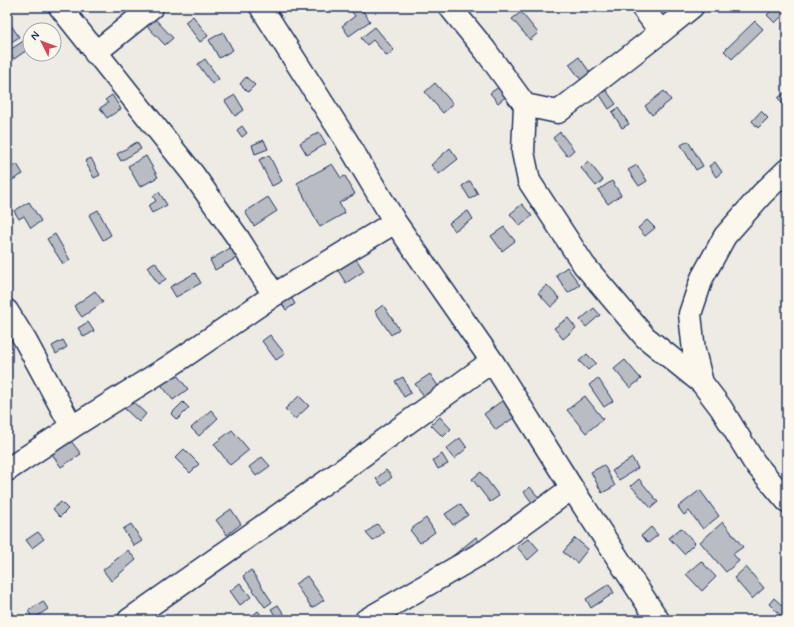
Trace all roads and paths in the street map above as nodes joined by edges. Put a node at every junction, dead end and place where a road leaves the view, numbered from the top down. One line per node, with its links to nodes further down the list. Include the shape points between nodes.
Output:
1 (60, 7): 8 (street)
2 (152, 7): 8 (street)
3 (261, 7): 11 (street)
4 (450, 7): 9 (street)
5 (642, 7): 7 (street)
6 (692, 7): 7 (street)
7 (661, 32): 9 (street, via 558,112)
8 (95, 53): 12 (street, via 193,174)
9 (525, 105): 15 (street, via 523,152 529,181 584,264 645,337)
10 (787, 170): 15 (street, via 725,236 702,278 690,314 694,351)
11 (395, 222): 12 (street); 14 (street)
12 (274, 295): 16 (street, via 170,366)
13 (7, 311): 16 (street)
14 (492, 361): 18 (street); 20 (street, via 340,472)
15 (702, 383): 19 (street, via 721,408 754,462)
16 (72, 427): 17 (street)
17 (7, 470)
18 (572, 488): 21 (street, via 487,550); 22 (street)
19 (787, 501)
20 (129, 620)
21 (366, 620)
22 (658, 620)

